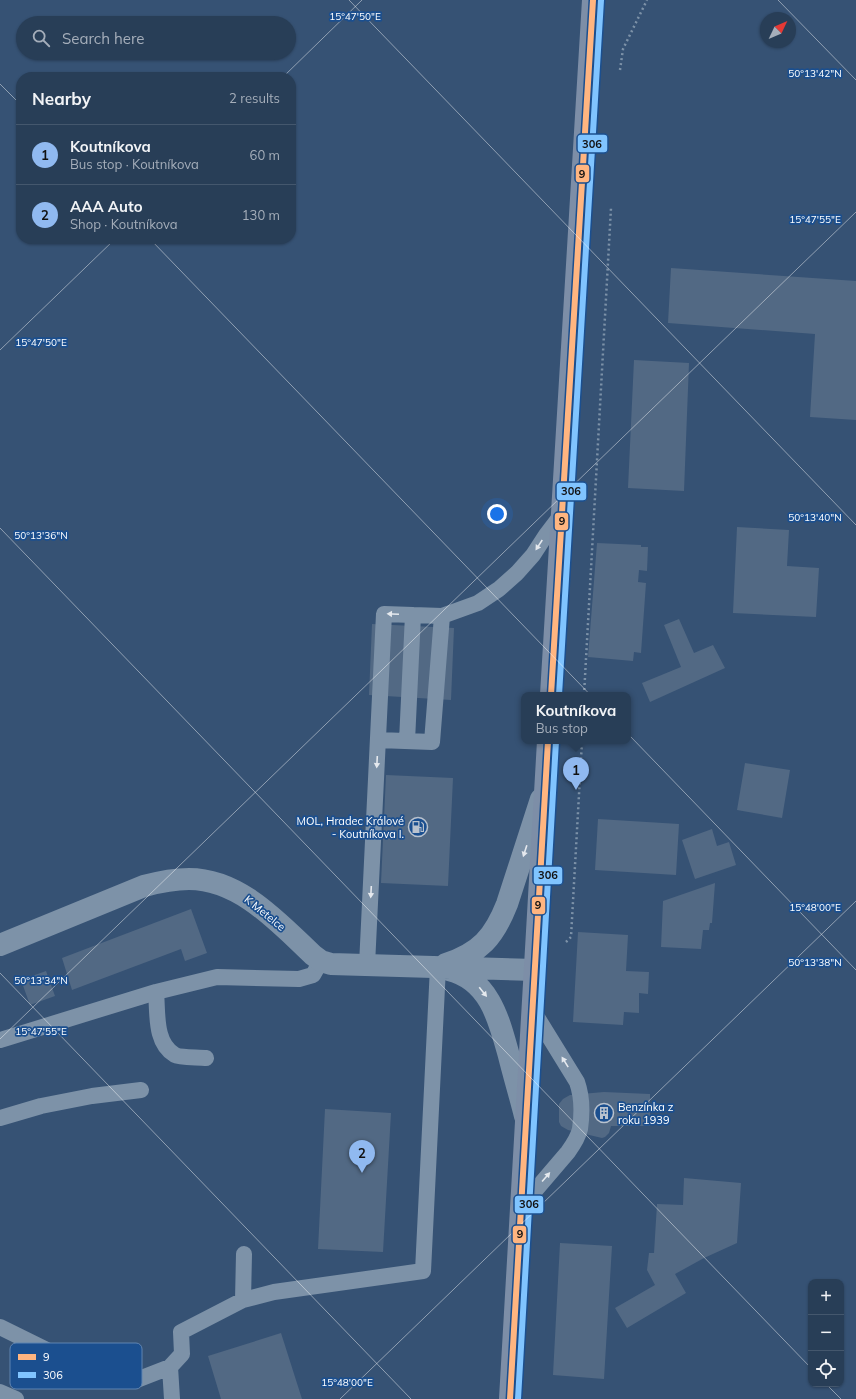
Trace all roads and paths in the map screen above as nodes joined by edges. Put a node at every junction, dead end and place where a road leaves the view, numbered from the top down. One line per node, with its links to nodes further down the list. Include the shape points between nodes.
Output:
1 (593, 0): 5 (main road)
2 (647, 0): 3 (path, via 623,49)
3 (619, 72)
4 (612, 208): 9 (path)
5 (562, 514): 7 (lane, one-way to 7, via 533,555 498,590 478,603); 8 (main road)
6 (413, 615): 7 (lane); 10 (lane, one-way to 10, via 384,614); 11 (lane)
7 (442, 616): 11 (lane, via 432,742)
8 (551, 692)
9 (584, 692)
10 (378, 740): 11 (lane); 16 (lane, one-way to 16)
11 (407, 741)
12 (548, 744): 13 (main road)
13 (545, 787): 17 (street, one-way to 17, via 507,904 494,931 473,953); 18 (main road)
14 (0, 945): 15 (street, K Metelce, via 144,886 190,878 214,882 240,893 265,911)
15 (321, 961): 16 (street, via 331,964); 19 (lane, via 313,975 299,979 217,977)
16 (367, 965): 17 (street)
17 (438, 967): 18 (street); 25 (street, one-way to 25, via 472,980 493,1005); 28 (lane, via 423,1271 274,1292)
18 (535, 970): 20 (main road)
19 (156, 992): 21 (lane); 22 (lane, via 162,1043 175,1055)
20 (532, 1009): 25 (main road); 26 (lane, one-way to 20, via 568,1152 580,1129 581,1101 577,1082)
21 (0, 1040)
22 (206, 1058)
23 (141, 1090): 24 (lane, via 40,1106)
24 (0, 1118)
25 (526, 1119): 26 (main road)
26 (521, 1207): 36 (main road)
27 (244, 1254): 28 (lane)
28 (243, 1300): 31 (lane, via 181,1332 182,1354)
29 (0, 1327): 30 (lane)
30 (32, 1343)
31 (170, 1367): 32 (lane); 35 (lane)
32 (142, 1379)
33 (0, 1392): 34 (lane)
34 (16, 1399)
35 (172, 1399)
36 (510, 1399)

